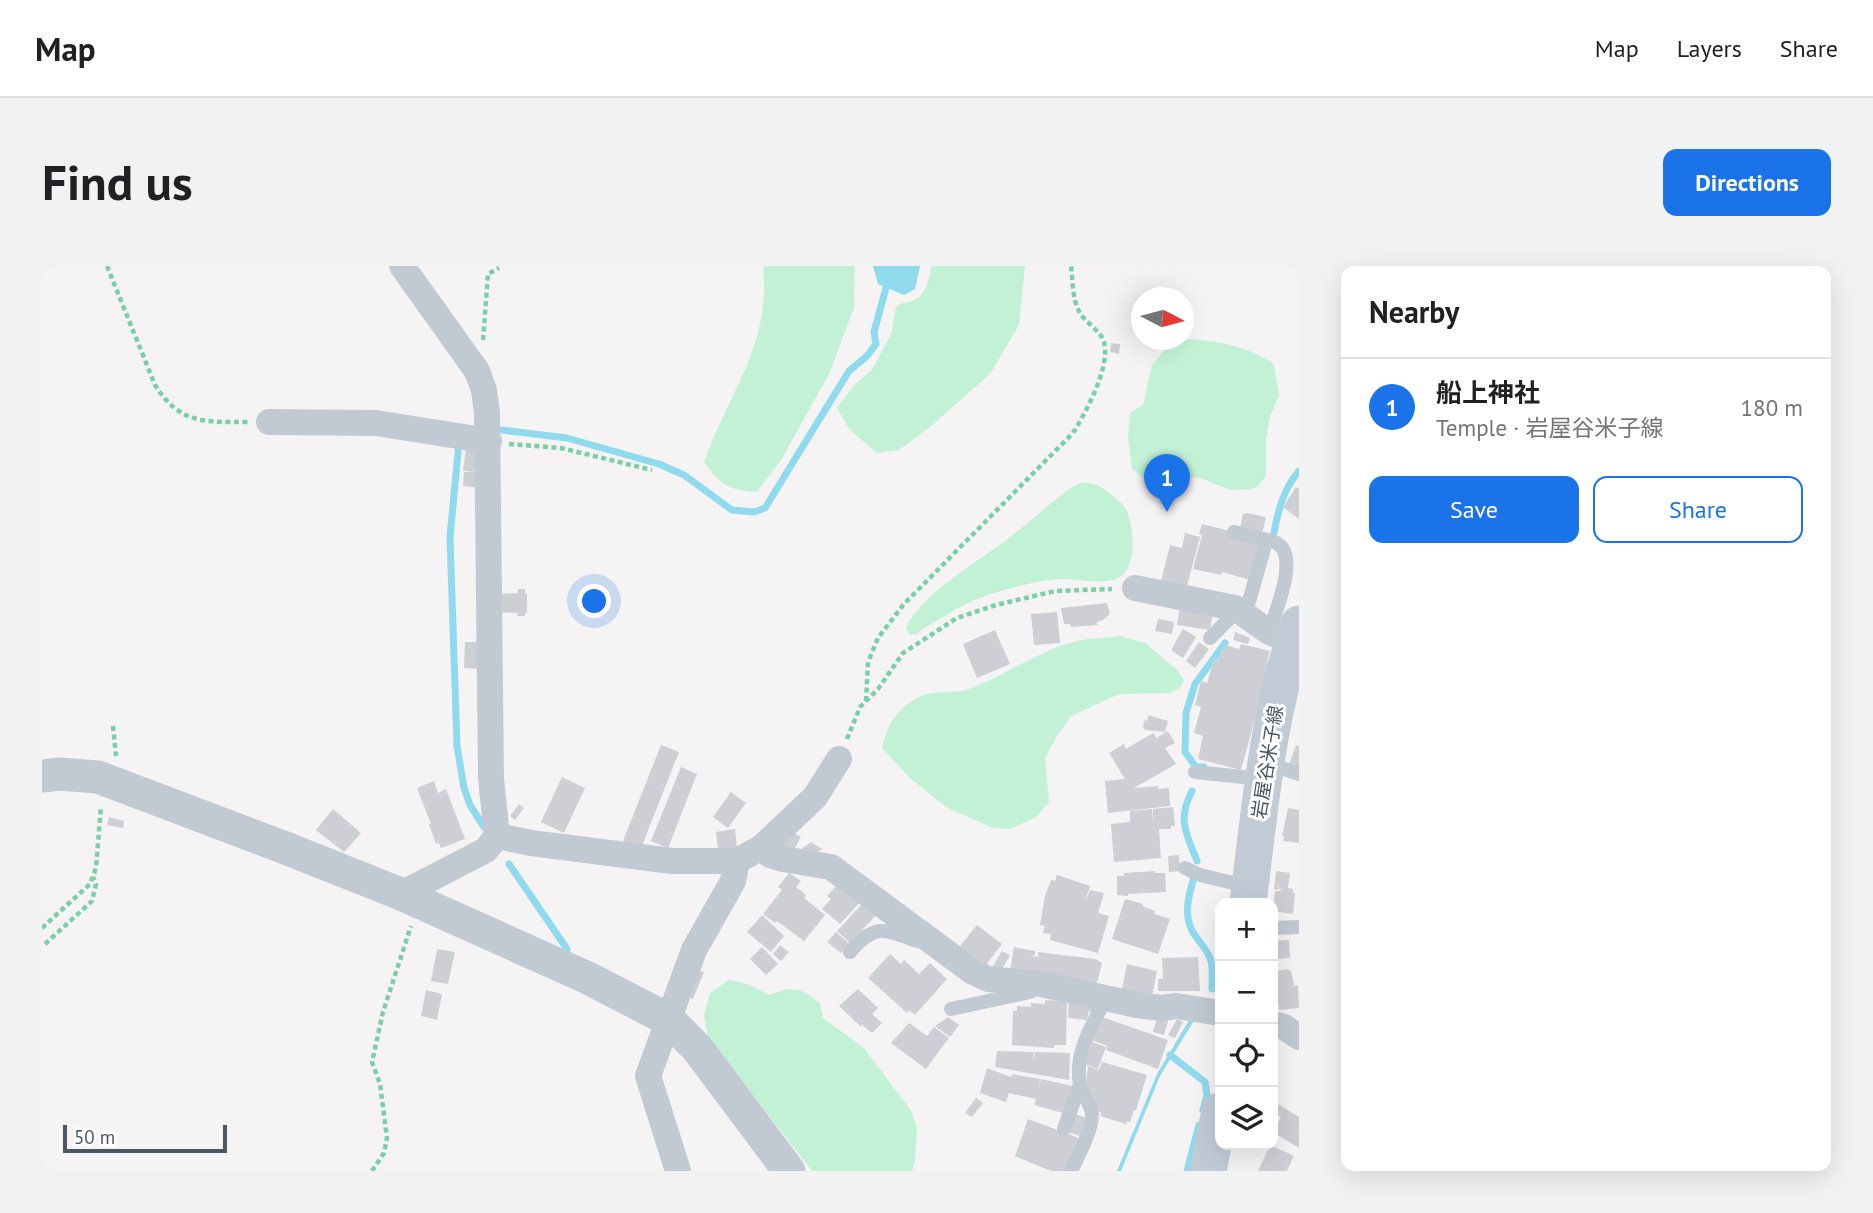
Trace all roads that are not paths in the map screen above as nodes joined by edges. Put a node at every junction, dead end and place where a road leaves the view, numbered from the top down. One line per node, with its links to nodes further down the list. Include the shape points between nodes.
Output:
1 (402, 266): 3 (street, via 479,375)
2 (269, 422): 3 (street, via 376,423)
3 (489, 441): 16 (street, via 491,779)
4 (1234, 532): 5 (lane)
5 (1263, 539): 7 (lane, via 1265,553 1248,605); 8 (lane, via 1278,543 1289,566)
6 (1135, 588): 7 (street)
7 (1240, 611): 8 (street); 9 (lane)
8 (1287, 633): 10 (main road, 岩屋谷米子線)
9 (1210, 638)
10 (1289, 688): 12 (main road, 岩屋谷米子線)
11 (839, 759): 17 (street, via 815,797)
12 (1264, 771): 13 (lane); 14 (lane); 20 (main road, 岩屋谷米子線)
13 (1195, 772)
14 (1299, 774)
15 (42, 776): 21 (street, via 98,777)
16 (497, 836): 18 (street, via 672,861); 21 (street, via 486,850)
17 (762, 847): 18 (street); 24 (street, via 783,859 831,867)
18 (737, 861): 30 (street, via 733,881 694,950)
19 (1185, 868): 20 (lane)
20 (1249, 895)
21 (409, 897): 30 (street)
22 (1299, 927): 23 (lane)
23 (1278, 928)
24 (942, 947): 25 (lane, via 877,930 862,937); 26 (street, via 988,979)
25 (850, 951)
26 (1034, 983): 27 (street); 28 (lane, via 1030,992)
27 (1107, 997): 29 (street, via 1138,1005); 33 (lane, via 1087,1033)
28 (951, 1009)
29 (1215, 1012)
30 (669, 1020): 36 (street, via 648,1076); 37 (street, via 697,1048)
31 (1278, 1025): 32 (street)
32 (1299, 1037)
33 (1080, 1084): 34 (lane); 38 (lane, via 1093,1114)
34 (1064, 1129)
35 (1215, 1136): 39 (main road)
36 (678, 1171)
37 (789, 1171)
38 (1071, 1171)
39 (1208, 1171)

